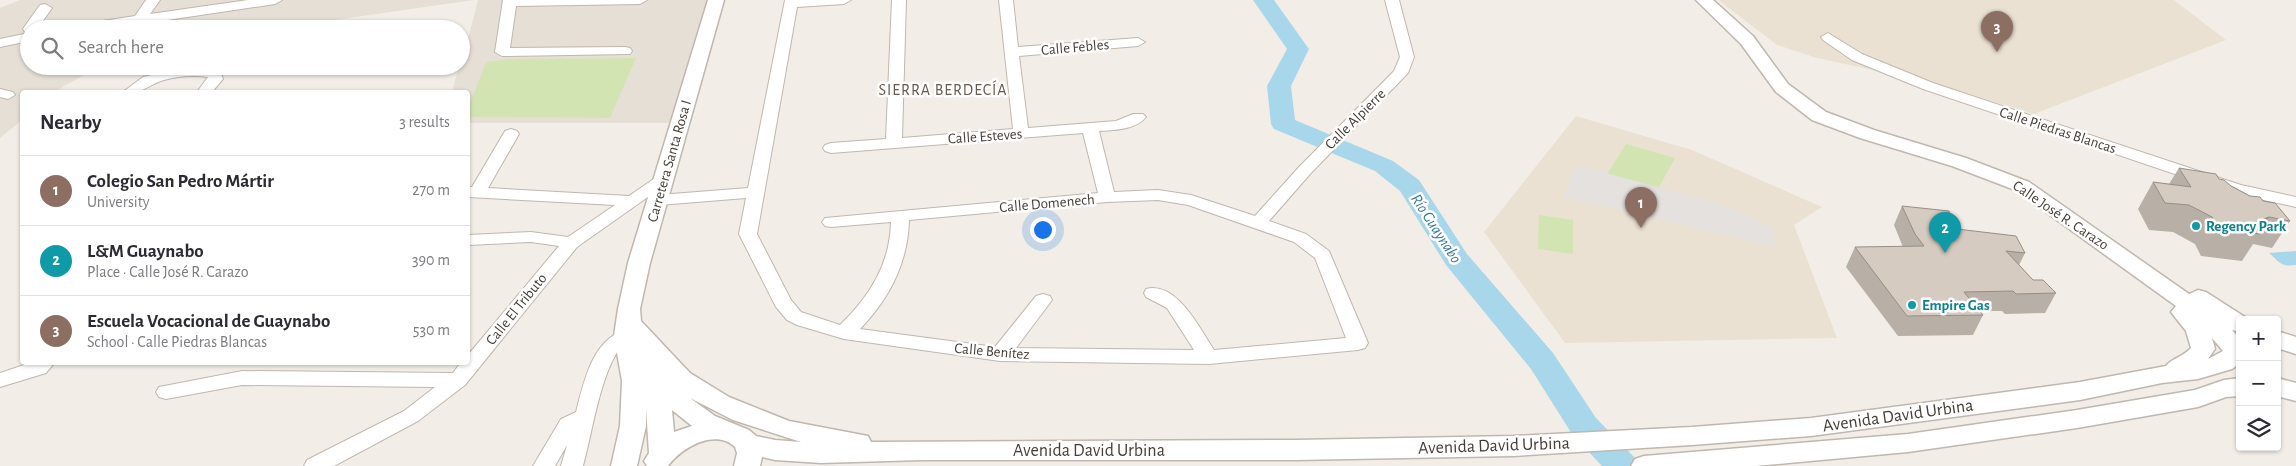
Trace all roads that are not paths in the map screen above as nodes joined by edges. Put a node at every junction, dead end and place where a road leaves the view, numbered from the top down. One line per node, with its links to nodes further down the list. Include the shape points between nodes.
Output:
1 (153, 0): 14 (street)
2 (275, 0): 10 (street)
3 (640, 0): 11 (street)
4 (716, 0): 34 (street, Carretera Santa Rosa I)
5 (844, 0): 12 (street)
6 (899, 0): 32 (street)
7 (1006, 0): 22 (street)
8 (1392, 0): 43 (street, Calle Alpierre, via 1407,57 1401,73 1305,170)
9 (1704, 0): 27 (street, Calle José R. Carazo, via 1748,40 1782,88)
10 (256, 1): 14 (street)
11 (510, 1): 21 (street, via 502,52)
12 (792, 2): 36 (street, Calle Benítez)
13 (45, 8): 15 (street)
14 (141, 18): 16 (street)
15 (37, 20)
16 (129, 20)
17 (20, 36): 20 (street)
18 (1828, 37): 40 (street, Calle Piedras Blancas, via 1857,57 1928,86 2237,189)
19 (1138, 42): 22 (street, Calle Febles)
20 (0, 43)
21 (625, 51)
22 (1012, 52): 31 (street)
23 (166, 75): 25 (street)
24 (215, 75): 26 (street, via 216,79)
25 (132, 90)
26 (206, 90)
27 (1807, 108): 46 (street, Calle José R. Carazo, via 1833,122 1959,162 2022,186); 47 (street, Calle José R. Carazo, via 2037,183)
28 (1138, 117): 29 (street, Calle Esteves, via 1119,125)
29 (1090, 128): 31 (street, Calle Esteves); 37 (street)
30 (511, 134): 35 (street)
31 (1020, 134): 32 (street, Calle Esteves)
32 (894, 143): 33 (street, Calle Esteves)
33 (831, 148)
34 (664, 180): 38 (street, Carretera Santa Rosa I); 39 (street, Calle El Tributo)
35 (472, 192): 39 (street)
36 (756, 192): 38 (street); 53 (street, Calle Benítez, via 748,234 783,303 794,316 804,321)
37 (1106, 197): 41 (street, Calle Domenech); 43 (street, Calle Domenech, via 1158,195 1183,199)
38 (659, 200): 52 (street, Carretera Santa Rosa I, via 639,263)
39 (631, 201): 45 (street, Calle El Tributo)
40 (2296, 202)
41 (900, 216): 42 (street, Calle Domenech); 53 (street, via 901,238 894,265 865,313)
42 (831, 222)
43 (1259, 222): 57 (street, Calle Benítez, via 1300,238 1323,255 1358,343)
44 (470, 240): 45 (street, via 531,237)
45 (571, 243): 61 (street, Calle El Tributo)
46 (2135, 267): 54 (street, Calle José R. Carazo, via 2210,323); 59 (street, via 2193,324 2203,341 2204,349 2192,362)
47 (2188, 290): 50 (street); 51 (street, Calle José R. Carazo)
48 (1153, 293): 57 (street, via 1174,304)
49 (1042, 300): 56 (street)
50 (2241, 316)
51 (2236, 321)
52 (627, 330): 70 (street, via 606,354); 71 (street, via 674,399); 72 (street, via 680,378 703,394 759,420 854,442); 74 (street, Carretera Santa Rosa I, via 660,412); 78 (street, Carretera Santa Rosa I, via 634,381 633,426)
53 (844, 333): 56 (street, Calle Benítez)
54 (2236, 350)
55 (2236, 352): 59 (street, Avenida David Urbina, via 2223,363 2198,371)
56 (1000, 354): 57 (street, Calle Benítez)
57 (1209, 357)
58 (42, 365): 60 (street)
59 (2162, 375): 72 (street, Avenida David Urbina, via 2080,391 1912,414 1811,427 1692,436 1513,446 1296,450)
60 (0, 380)
61 (458, 380): 64 (street, via 242,378); 75 (street, Calle El Tributo, via 411,416)
62 (2236, 388): 67 (street, Avenida David Urbina)
63 (2281, 388): 65 (street)
64 (166, 392)
65 (2296, 392)
66 (2236, 397): 67 (street)
67 (2198, 398): 79 (street, Avenida David Urbina, via 1908,443)
68 (2281, 402): 69 (street)
69 (2296, 406)
70 (586, 416): 76 (street, via 568,424); 77 (street)
71 (720, 430): 73 (street, Avenida David Urbina, via 736,435); 74 (street, via 692,434 675,442)
72 (922, 450): 73 (street, Avenida David Urbina, via 852,453 775,450)
73 (747, 455)
74 (659, 460)
75 (315, 466)
76 (544, 466)
77 (572, 466)
78 (624, 466)
79 (1644, 466)

